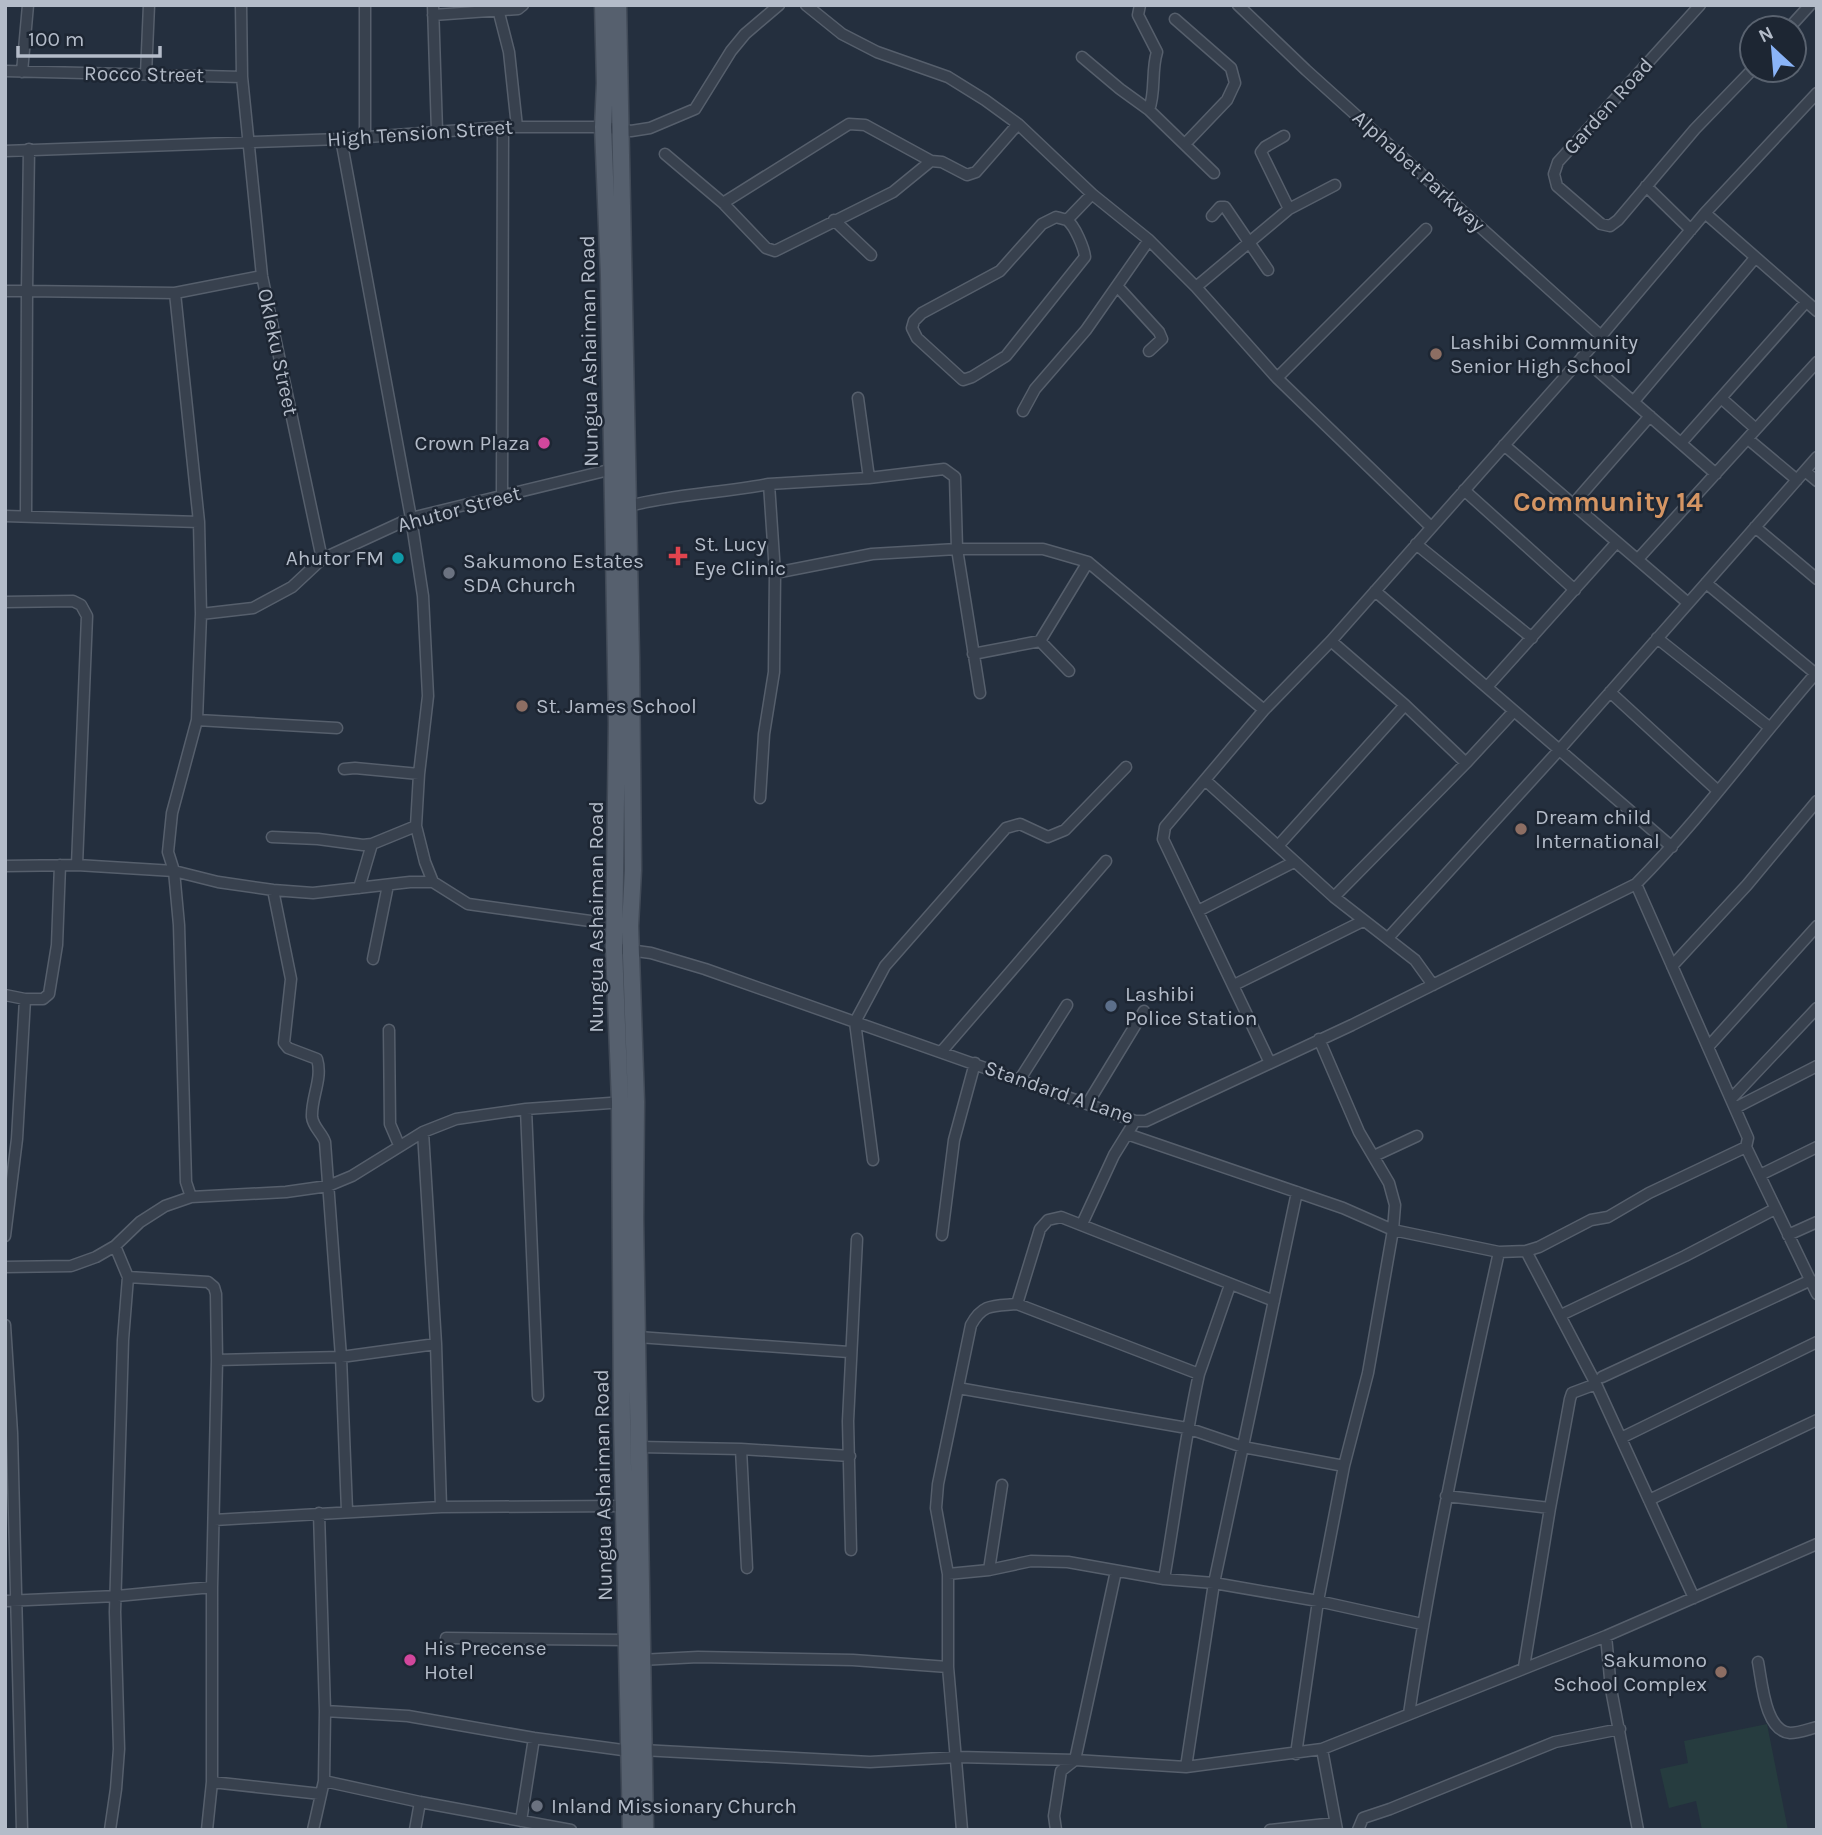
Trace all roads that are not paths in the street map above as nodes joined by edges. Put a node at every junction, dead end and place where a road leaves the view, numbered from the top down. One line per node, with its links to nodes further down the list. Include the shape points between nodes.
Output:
1 (28, 5): 18 (street)
2 (149, 5): 19 (street)
3 (241, 5): 20 (street, Okleku Street)
4 (365, 5): 31 (street)
5 (523, 5): 13 (street)
6 (603, 5): 27 (main road, Nungua Ashaiman Road)
7 (618, 5): 28 (main road, Nungua Ashaiman Road)
8 (779, 5): 28 (street, High Tension Street, via 738,42 695,109 650,128)
9 (806, 5): 24 (street, via 842,34 947,77)
10 (1140, 5): 23 (street, via 1139,15 1157,52)
11 (1238, 5): 64 (street, Alphabet Parkway)
12 (1700, 5): 41 (street, Garden Road, via 1558,162 1554,174 1557,186 1606,226 1618,220)
13 (498, 9): 14 (street); 26 (street, via 509,52)
14 (433, 10): 29 (street)
15 (1175, 19): 34 (street, via 1231,68 1234,83 1227,100)
16 (1082, 57): 23 (street)
17 (5, 71): 18 (street, Rocco Street)
18 (22, 72): 19 (street, Rocco Street)
19 (146, 74): 20 (street, Rocco Street)
20 (242, 77): 33 (street, Okleku Street)
21 (1738, 84): 41 (street, Garden Road)
22 (1815, 98): 45 (street)
23 (1149, 110): 34 (street)
24 (1018, 124): 38 (street, via 976,172 967,175); 42 (street)
25 (502, 127): 26 (street, High Tension Street); 29 (street, High Tension Street); 87 (street)
26 (517, 127): 27 (street, High Tension Street)
27 (603, 127): 28 (street, High Tension Street); 79 (main road, Nungua Ashaiman Road)
28 (620, 129): 89 (main road, Nungua Ashaiman Road)
29 (437, 132): 31 (street, High Tension Street)
30 (1284, 136): 44 (street, via 1261,152)
31 (365, 137): 32 (street, High Tension Street)
32 (341, 139): 33 (street, High Tension Street); 92 (street)
33 (248, 142): 35 (street, High Tension Street); 56 (street, Okleku Street)
34 (1185, 144): 39 (street)
35 (29, 149): 36 (street, High Tension Street); 60 (street)
36 (5, 151)
37 (665, 153): 43 (street)
38 (931, 161): 43 (street, via 865,125 849,124); 47 (street, via 893,192)
39 (1214, 173)
40 (1335, 185): 44 (street)
41 (1646, 186): 50 (street)
42 (1092, 194): 48 (street); 51 (street)
43 (723, 203): 47 (street, via 765,248 775,251)
44 (1289, 209): 52 (street)
45 (1705, 212): 50 (street); 54 (street)
46 (1212, 216): 52 (street, via 1225,207)
47 (834, 220): 53 (street)
48 (1067, 220): 48 (street, via 1084,257 1006,356 963,380 916,338 912,328 922,313 1000,271 1042,224 1056,217)
49 (1426, 229): 68 (street)
50 (1691, 230): 64 (street)
51 (1149, 240): 57 (street); 58 (street)
52 (1250, 241): 55 (street); 58 (street)
53 (870, 256)
54 (1755, 258): 62 (street); 71 (street)
55 (1268, 270)
56 (262, 276): 61 (street); 99 (street, Okleku Street)
57 (1118, 286): 65 (street, via 1159,332 1162,339); 72 (street, via 1035,389)
58 (1196, 287): 68 (street)
59 (5, 291): 60 (street)
60 (27, 291): 61 (street); 90 (street)
61 (175, 293): 93 (street)
62 (1806, 302): 63 (street); 70 (street)
63 (1817, 311)
64 (1601, 336): 66 (street)
65 (1149, 351)
66 (1582, 357): 71 (street); 77 (street)
67 (1817, 362): 74 (street)
68 (1277, 378): 94 (street)
69 (858, 398): 82 (street)
70 (1721, 398): 74 (street); 76 (street)
71 (1634, 401): 73 (street)
72 (1023, 411)
73 (1650, 416): 76 (street); 88 (street)
74 (1756, 429): 75 (street)
75 (1748, 439): 81 (street); 83 (street)
76 (1681, 443): 81 (street)
77 (1504, 445): 86 (street); 88 (street)
78 (1817, 457): 80 (street)
79 (613, 469): 87 (street, Ahutor Street); 154 (main road, Nungua Ashaiman Road)
80 (1805, 471): 83 (street); 84 (street)
81 (1716, 474): 100 (street)
82 (869, 478): 85 (street); 98 (street, via 950,472 955,477)
83 (1797, 480): 95 (street)
84 (1817, 481)
85 (769, 484): 89 (street); 102 (street)
86 (1464, 489): 94 (street); 105 (street)
87 (502, 496): 92 (street, Ahutor Street)
88 (1574, 503): 96 (street)
89 (629, 506): 154 (main road, Nungua Ashaiman Road, via 633,870)
90 (26, 515): 91 (street); 93 (street)
91 (5, 516)
92 (411, 518): 99 (street, Ahutor Street); 130 (street, via 423,596 428,696)
93 (199, 522): 109 (street)
94 (1431, 527): 97 (street)
95 (1755, 527): 103 (street); 104 (street)
96 (1617, 542): 100 (street); 105 (street)
97 (1416, 544): 106 (street); 110 (street)
98 (957, 549): 101 (street, via 1043,549); 102 (street, via 872,554); 114 (street)
99 (322, 559): 109 (street, Ahutor Street, via 292,587 253,608)
100 (1638, 559): 108 (street)
101 (1088, 562): 112 (street); 121 (street)
102 (775, 573): 133 (street, via 774,672)
103 (1817, 579)
104 (1706, 583): 108 (street); 116 (street)
105 (1575, 590): 110 (street)
106 (1375, 591): 113 (street); 117 (street)
107 (5, 603): 143 (street, via 73,601 87,616)
108 (1688, 603): 111 (street)
109 (201, 614): 123 (street)
110 (1532, 638): 117 (street)
111 (1657, 638): 118 (street); 124 (street)
112 (1040, 640): 114 (street); 115 (street)
113 (1331, 641): 120 (street); 121 (street)
114 (973, 654): 119 (street)
115 (1069, 671)
116 (1816, 673): 124 (street, Standard A Lane)
117 (1487, 687): 122 (street)
118 (1610, 692): 126 (street); 132 (street)
119 (980, 693)
120 (1405, 705): 127 (street); 138 (street)
121 (1264, 710): 131 (street)
122 (1514, 711): 126 (street); 127 (street)
123 (197, 720): 125 (street); 145 (street, via 172,813 168,852)
124 (1769, 727): 132 (street, Standard A Lane)
125 (337, 728)
126 (1560, 750): 139 (street); 156 (street)
127 (1466, 763): 151 (street)
128 (1126, 767): 168 (street, via 1065,830 1048,837 1020,824 1006,828 886,967)
129 (344, 769): 130 (street)
130 (419, 774): 135 (street)
131 (1206, 780): 138 (street); 152 (street, via 1163,833)
132 (1718, 791): 139 (street, Standard A Lane)
133 (760, 798)
134 (1817, 801): 160 (street)
135 (416, 826): 137 (street); 146 (street)
136 (272, 837): 137 (street)
137 (372, 844): 149 (street)
138 (1278, 846): 141 (street)
139 (1672, 847): 147 (street, Standard A Lane)
140 (1106, 861): 172 (street)
141 (1294, 862): 151 (street); 152 (street)
142 (61, 865): 143 (street); 144 (street); 164 (street, via 49,994 43,999)
143 (77, 865): 145 (street)
144 (5, 866)
145 (174, 871): 150 (street); 195 (street, via 186,1182)
146 (433, 882): 148 (street); 154 (street, via 468,904)
147 (1636, 884): 160 (street); 162 (street, Standard A Lane)
148 (388, 885): 149 (street); 159 (street)
149 (359, 888): 150 (street, via 313,893)
150 (274, 890): 193 (street, via 291,979 284,1043 318,1063 312,1115 325,1142)
151 (1334, 897): 153 (street)
152 (1198, 911): 161 (street)
153 (1363, 921): 156 (street); 161 (street)
154 (622, 925): 157 (main road, Nungua Ashaiman Road); 158 (main road, Nungua Ashaiman Road)
155 (1817, 926): 171 (street)
156 (1388, 938): 162 (street, via 1415,960)
157 (614, 948): 158 (street, Standard A Lane); 177 (main road, Nungua Ashaiman Road)
158 (631, 949): 168 (street, Standard A Lane, via 705,969); 177 (main road, Nungua Ashaiman Road)
159 (373, 959)
160 (1672, 966): 171 (street)
161 (1234, 985): 174 (street)
162 (1433, 985): 170 (street, Standard A Lane)
163 (5, 995): 164 (street)
164 (25, 999): 186 (street)
165 (1068, 1005): 176 (street)
166 (1817, 1008): 179 (street)
167 (1144, 1011): 178 (street)
168 (855, 1022): 172 (street, Standard A Lane); 191 (street)
169 (389, 1030): 187 (street, via 390,1124)
170 (1319, 1039): 174 (street, Standard A Lane); 190 (street)
171 (1708, 1047): 179 (street)
172 (943, 1051): 173 (street, Standard A Lane)
173 (975, 1063): 176 (street, Standard A Lane); 200 (street, via 954,1140)
174 (1270, 1063): 181 (street, Standard A Lane, via 1161,1116)
175 (1817, 1066): 179 (street)
176 (1020, 1079): 178 (street, Standard A Lane)
177 (628, 1102): 180 (street); 216 (main road, Nungua Ashaiman Road); 237 (main road, Nungua Ashaiman Road)
178 (1088, 1103): 181 (street, Standard A Lane)
179 (1733, 1103): 188 (street, via 1748,1138)
180 (526, 1109): 182 (street, via 456,1119); 225 (street)
181 (1135, 1121): 183 (street)
182 (423, 1132): 187 (street); 218 (street)
183 (1127, 1134): 194 (street); 198 (street)
184 (1417, 1136): 190 (street)
185 (5, 1139): 186 (street)
186 (17, 1139): 202 (street)
187 (399, 1145): 193 (street)
188 (1746, 1147): 192 (street); 205 (street, via 1608,1217 1591,1220)
189 (1817, 1147): 192 (street)
190 (1374, 1156): 199 (street, via 1395,1205)
191 (873, 1160)
192 (1760, 1175): 196 (street)
193 (328, 1186): 195 (street); 220 (street)
194 (1297, 1192): 199 (street); 212 (street)
195 (191, 1197): 204 (street, via 140,1222)
196 (1775, 1209): 201 (street); 214 (street)
197 (1817, 1222): 201 (street)
198 (1082, 1224): 210 (street); 213 (street, via 1061,1217 1048,1220 1040,1229)
199 (1393, 1230): 206 (street); 233 (street, via 1368,1373)
200 (943, 1235)
201 (1788, 1235): 209 (street)
202 (5, 1236)
203 (857, 1239): 219 (street)
204 (115, 1247): 207 (street, via 71,1266); 208 (street)
205 (1526, 1251): 206 (street); 214 (street)
206 (1499, 1252): 235 (street)
207 (5, 1267)
208 (128, 1277): 221 (street, via 208,1282 214,1287); 252 (street)
209 (1811, 1280): 211 (street); 223 (street)
210 (1230, 1285): 212 (street); 222 (street)
211 (1817, 1294)
212 (1274, 1301): 230 (street)
213 (1017, 1304): 222 (street); 224 (street, via 978,1311)
214 (1561, 1315): 223 (street)
215 (5, 1325): 255 (street)
216 (638, 1337): 219 (street); 229 (main road, Nungua Ashaiman Road)
217 (1817, 1342): 228 (street)
218 (436, 1344): 220 (street); 238 (street)
219 (849, 1352): 232 (street)
220 (341, 1357): 221 (street); 240 (street)
221 (217, 1360): 242 (street)
222 (1199, 1374): 227 (street)
223 (1599, 1381): 228 (street); 239 (street, via 1572,1393)
224 (958, 1388): 227 (street); 248 (street, via 936,1508)
225 (538, 1396)
226 (1817, 1420): 236 (street)
227 (1187, 1428): 230 (street); 249 (street)
228 (1621, 1438): 236 (street)
229 (640, 1447): 231 (street); 261 (main road, Nungua Ashaiman Road)
230 (1243, 1447): 233 (street); 250 (street)
231 (741, 1449): 232 (street); 245 (street)
232 (850, 1456): 244 (street)
233 (1344, 1466): 256 (street)
234 (1002, 1485): 246 (street)
235 (1446, 1496): 239 (street); 257 (street)
236 (1649, 1500): 253 (street)
237 (624, 1506): 238 (street); 260 (main road, Nungua Ashaiman Road)
238 (441, 1507): 240 (street)
239 (1550, 1508): 264 (street)
240 (347, 1510): 241 (street)
241 (319, 1513): 242 (street); 265 (street)
242 (214, 1520): 251 (street)
243 (1817, 1544): 253 (street)
244 (851, 1550)
245 (747, 1568)
246 (989, 1570): 247 (street, via 1031,1561); 248 (street)
247 (1115, 1571): 249 (street); 274 (street)
248 (948, 1574): 263 (street)
249 (1164, 1579): 250 (street)
250 (1214, 1583): 256 (street); 275 (street)
251 (212, 1587): 252 (street); 277 (street)
252 (117, 1596): 255 (street); 283 (street, via 119,1749)
253 (1694, 1598): 258 (street)
254 (5, 1601): 255 (street)
255 (17, 1601): 282 (street)
256 (1318, 1601): 257 (street); 272 (street)
257 (1422, 1624): 266 (street)
258 (1606, 1636): 264 (street); 268 (street)
259 (446, 1637): 260 (street)
260 (627, 1640): 271 (main road, Nungua Ashaiman Road)
261 (640, 1660): 263 (street, via 841,1660); 271 (main road, Nungua Ashaiman Road)
262 (1758, 1662): 267 (street, via 1775,1726 1791,1733)
263 (948, 1667): 273 (street)
264 (1524, 1667): 266 (street)
265 (325, 1711): 269 (street, via 408,1716); 276 (street)
266 (1409, 1714): 270 (street)
267 (1817, 1727)
268 (1620, 1730): 293 (street, via 1555,1742 1363,1818); 294 (street)
269 (534, 1738): 271 (street); 280 (street)
270 (1322, 1749): 272 (street); 281 (street)
271 (636, 1750): 273 (street, via 870,1762); 288 (main road, Nungua Ashaiman Road); 289 (main road, Nungua Ashaiman Road)
272 (1296, 1754): 275 (street)
273 (958, 1757): 274 (street); 290 (street)
274 (1074, 1760): 275 (street); 291 (street, via 1061,1771)
275 (1186, 1768)
276 (324, 1781): 278 (street); 279 (street)
277 (212, 1782): 278 (street); 284 (street)
278 (321, 1794): 285 (street)
279 (420, 1802): 280 (street); 286 (street)
280 (516, 1824): 287 (street)
281 (1336, 1827): 292 (street)
282 (22, 1830)
283 (110, 1830)
284 (207, 1830)
285 (313, 1830)
286 (415, 1830)
287 (571, 1830)
288 (631, 1830)
289 (645, 1830)
290 (962, 1830)
291 (1056, 1830)
292 (1270, 1830)
293 (1358, 1830)
294 (1637, 1830)

